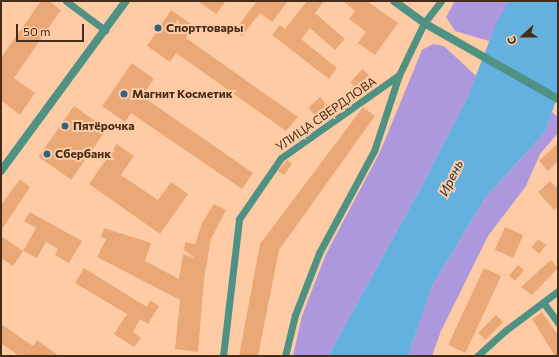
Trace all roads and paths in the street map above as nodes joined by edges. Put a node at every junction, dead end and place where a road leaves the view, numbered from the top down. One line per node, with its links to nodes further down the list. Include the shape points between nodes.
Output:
1 (66, 1): 6 (street)
2 (126, 1): 6 (street)
3 (394, 1): 5 (street)
4 (441, 1): 5 (street, УЛИЦА СВЕРДЛОВА)
5 (424, 23): 7 (street, УЛИЦА СВЕРДЛОВА); 8 (street)
6 (105, 30): 9 (street)
7 (399, 75): 13 (street, УЛИЦА СВЕРДЛОВА, via 281,158 238,219); 14 (street, УЛИЦА СВЕРДЛОВА, via 374,151 319,253 295,315)
8 (558, 99)
9 (1, 171)
10 (558, 291): 11 (street)
11 (543, 302): 12 (street); 15 (street)
12 (558, 323)
13 (223, 356)
14 (285, 356)
15 (477, 356)

